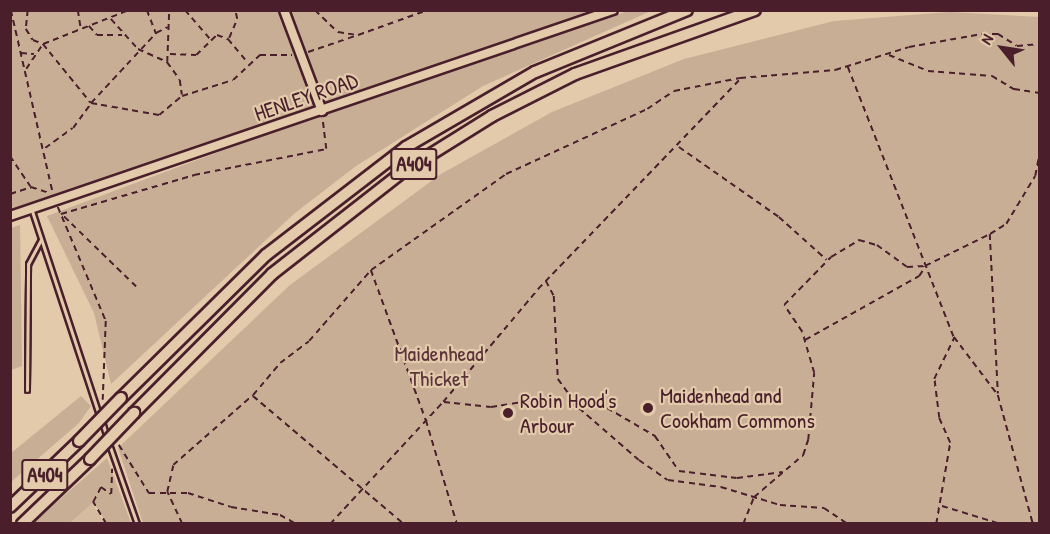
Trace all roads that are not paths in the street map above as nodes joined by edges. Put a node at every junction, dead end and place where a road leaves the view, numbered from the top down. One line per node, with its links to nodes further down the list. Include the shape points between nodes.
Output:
1 (284, 10): 5 (street)
2 (613, 10): 5 (street, HENLEY ROAD)
3 (687, 10): 10 (highway, A404, bridge, via 535,72 397,154 266,255)
4 (755, 10): 11 (highway, A404, bridge, via 575,74 492,116 404,171 272,274)
5 (322, 111): 6 (street, HENLEY ROAD)
6 (31, 209): 7 (street, HENLEY ROAD); 8 (lane)
7 (10, 216)
8 (41, 240): 9 (lane, via 28,264); 12 (lane)
9 (27, 390)
10 (10, 507)
11 (22, 524)
12 (136, 524)

